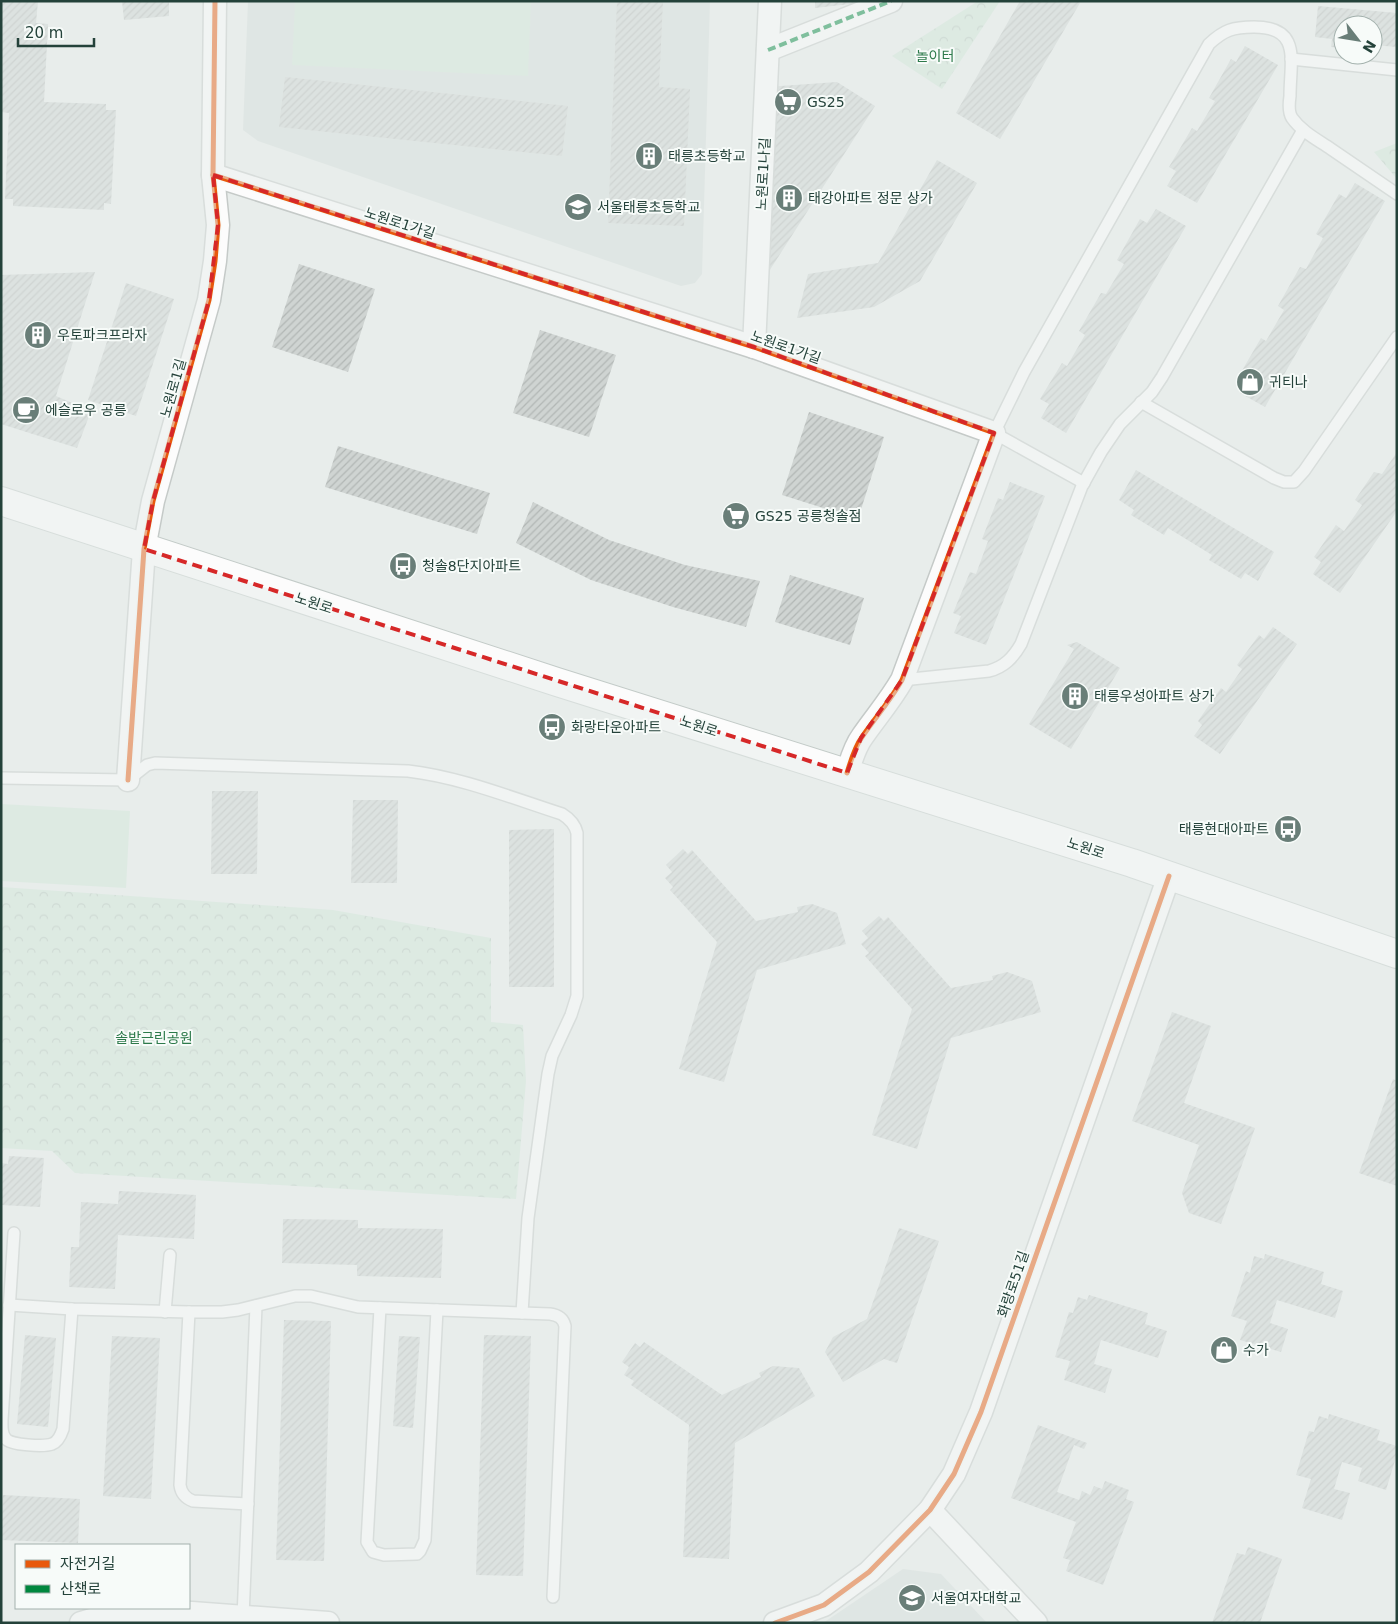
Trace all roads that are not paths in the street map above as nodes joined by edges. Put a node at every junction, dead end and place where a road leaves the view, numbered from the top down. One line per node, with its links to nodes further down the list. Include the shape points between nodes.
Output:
1 (215, 1): 8 (street, 노원로1길)
2 (770, 1): 4 (street, 노원로1나길)
3 (891, 1): 4 (street)
4 (768, 50): 11 (street, 노원로1나길)
5 (1291, 59): 6 (lane); 7 (lane, via 1290,116); 13 (lane, via 1285,36 1267,27 1232,29 1220,34 1210,44 1024,372)
6 (1397, 70)
7 (1303, 130): 9 (lane); 12 (lane, via 1162,377)
8 (213, 175): 11 (street, 노원로1가길); 16 (street, 노원로1길, via 218,225 210,300 153,501)
9 (1397, 194)
10 (1397, 337): 12 (lane, via 1294,482 1274,478)
11 (754, 347): 13 (street, 노원로1가길)
12 (1141, 402): 14 (lane, via 1108,441)
13 (994, 433): 14 (lane); 17 (street)
14 (1084, 483): 17 (lane, via 1014,655 998,669)
15 (1, 501): 16 (main road, 노원로)
16 (144, 549): 18 (main road, 노원로); 20 (street, 노원로1길)
17 (902, 680): 18 (street, via 861,738)
18 (847, 773): 21 (main road, 노원로)
19 (1, 778): 20 (lane)
20 (128, 780): 32 (lane, via 147,765 155,763 408,771 442,776 562,814 575,826 577,996 552,1056 548,1074 528,1218)
21 (1169, 876): 22 (main road, 노원로); 34 (street, 화랑로51길, via 980,1412 954,1474)
22 (1397, 954)
23 (14, 1233): 25 (lane)
24 (170, 1255): 30 (lane)
25 (10, 1305): 28 (lane); 28 (lane, via 2,1430 4,1437 14,1444 52,1444 61,1434)
26 (256, 1306): 27 (lane, via 295,1296 311,1296 358,1307); 31 (lane, via 222,1312); 33 (lane)
27 (380, 1308): 29 (lane); 29 (lane, via 367,1542 372,1552 384,1555 417,1554 425,1540)
28 (72, 1309): 30 (lane)
29 (437, 1310): 32 (lane)
30 (165, 1312): 31 (lane)
31 (189, 1312): 33 (lane, via 181,1491 193,1501)
32 (522, 1313): 35 (lane, via 557,1316 565,1326)
33 (248, 1504): 36 (lane)
34 (930, 1510): 39 (street, 화랑로51길, via 869,1572 824,1605); 40 (street)
35 (553, 1598)
36 (243, 1616): 37 (street, via 134,1611); 38 (street)
37 (81, 1623)
38 (328, 1623)
39 (775, 1623)
40 (1036, 1623)

